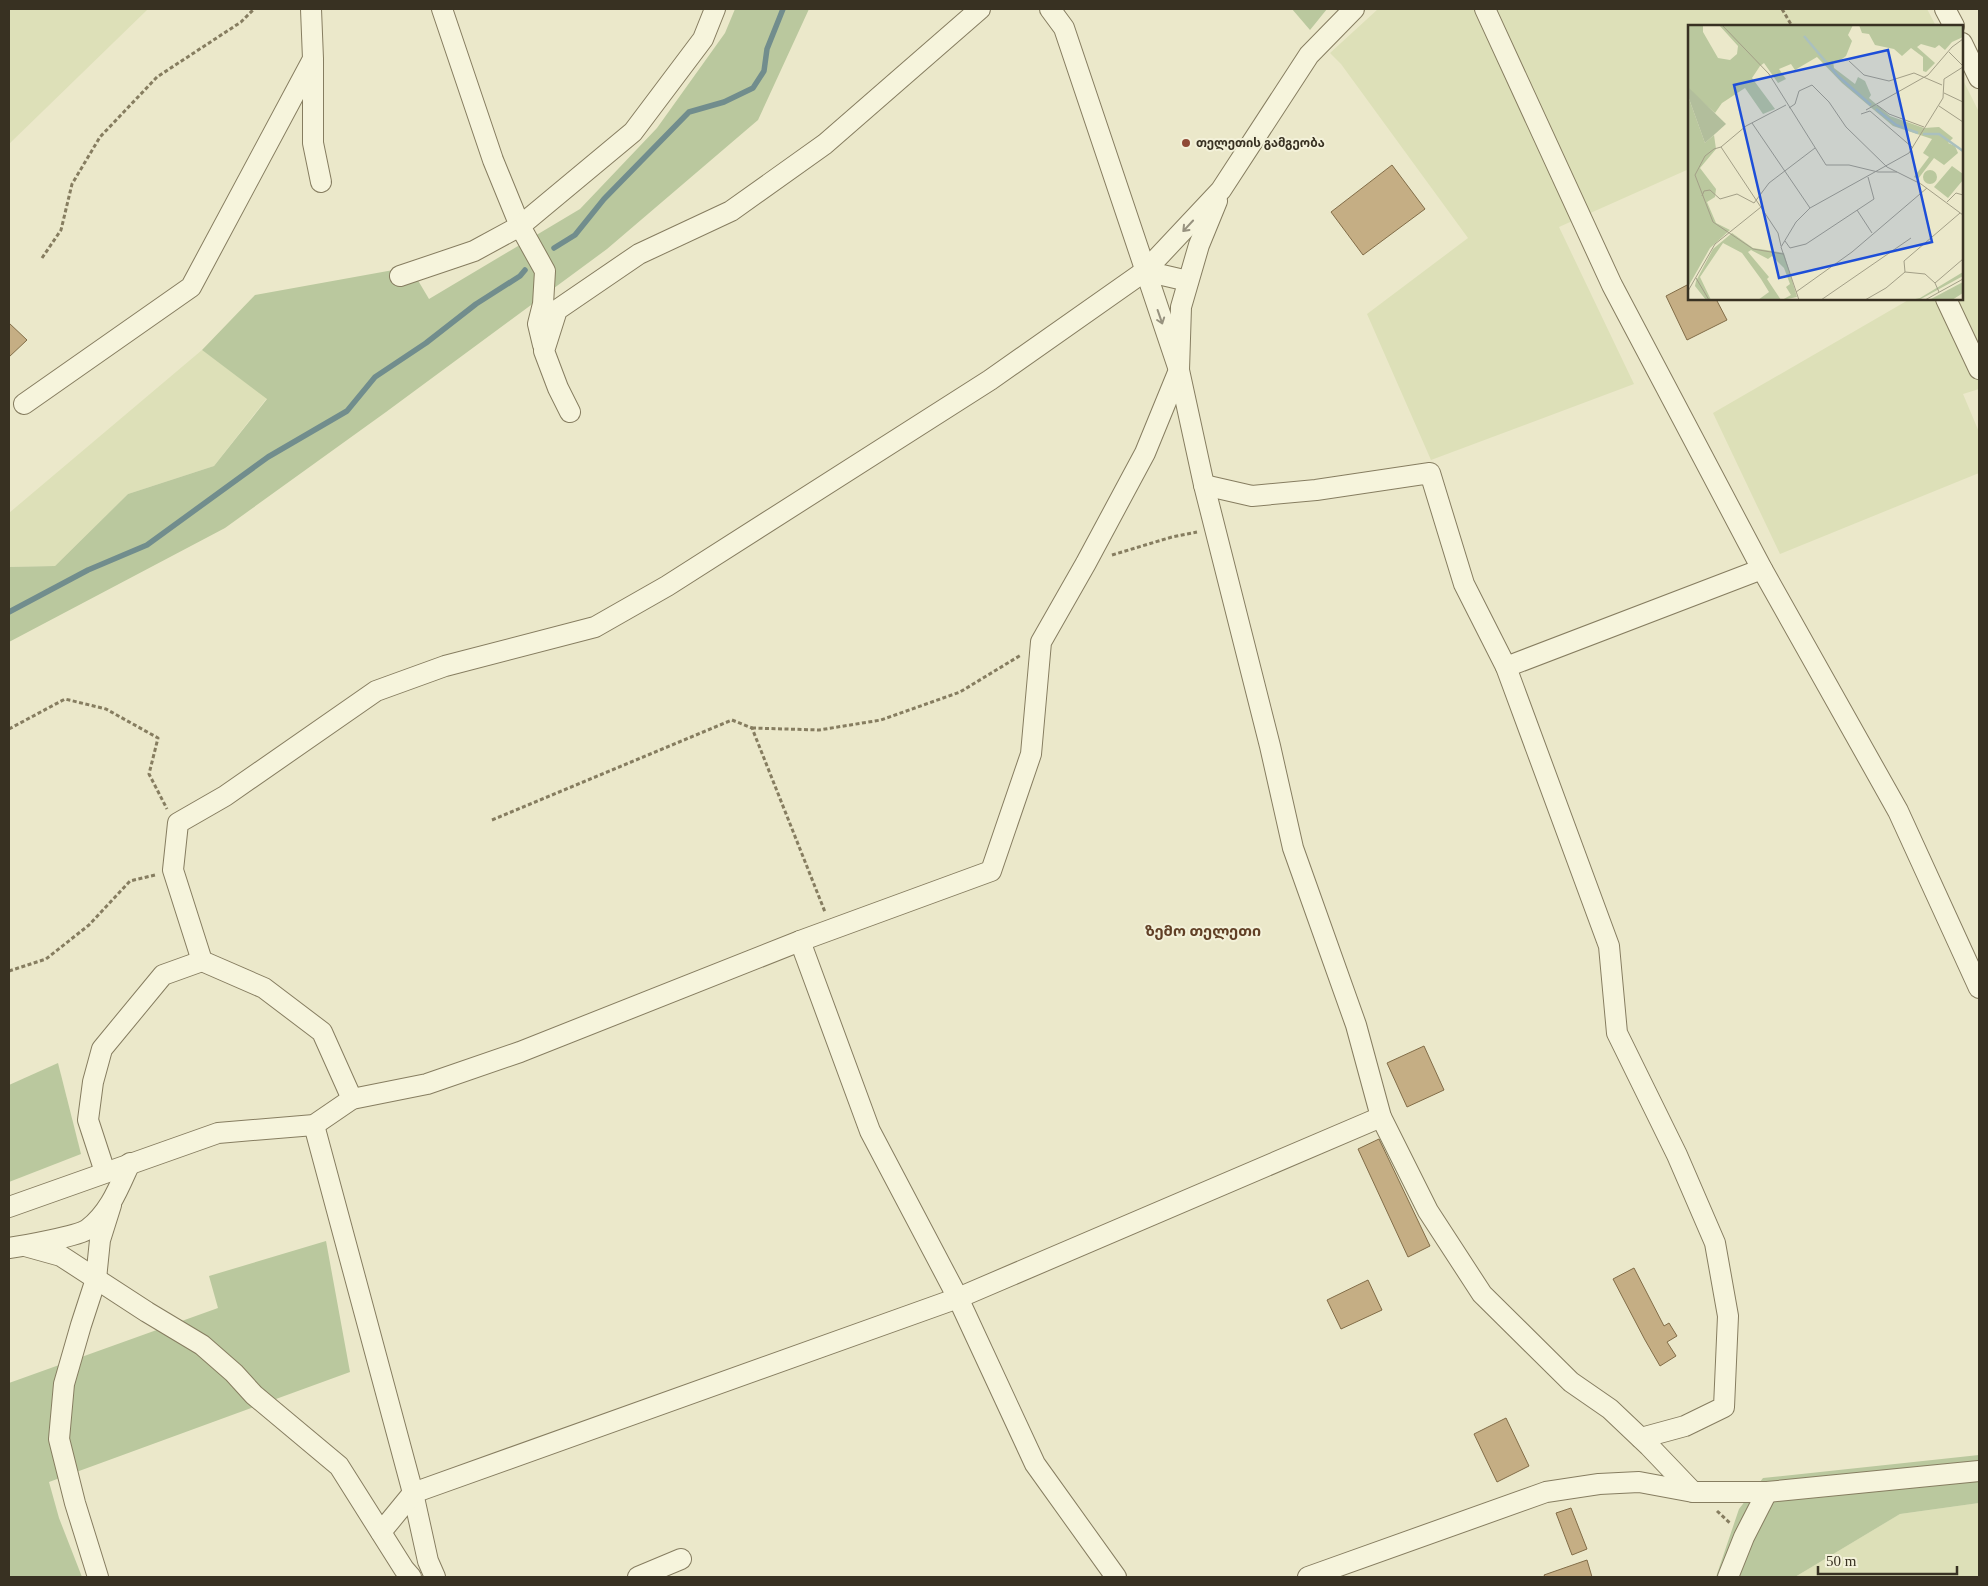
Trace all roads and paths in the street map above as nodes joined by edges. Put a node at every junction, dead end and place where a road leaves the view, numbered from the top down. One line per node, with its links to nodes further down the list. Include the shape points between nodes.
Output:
1 (254, 9): 19 (path, via 241,22 157,77 100,138 72,184 61,230)
2 (311, 9): 14 (street)
3 (442, 9): 18 (street, via 493,160)
4 (715, 9): 18 (street, via 703,39 633,132)
5 (980, 9): 24 (street, via 825,144 732,211 639,254 557,310)
6 (1050, 9): 20 (street, via 1064,28)
7 (1354, 9): 17 (street, via 1309,55)
8 (1485, 9): 32 (street, via 1612,286)
9 (1782, 9): 11 (path)
10 (1945, 9): 12 (street)
11 (1791, 25)
12 (1953, 25)
13 (1963, 44): 15 (street)
14 (313, 58): 16 (street, via 314,143); 27 (street, via 191,286)
15 (1979, 78)
16 (321, 182)
17 (1222, 190): 20 (street, one-way to 20); 22 (street)
18 (520, 226): 21 (street, via 474,251); 24 (street, via 545,271 544,304 538,324)
19 (42, 258)
20 (1145, 271): 22 (street); 26 (street, one-way to 26); 38 (street, via 990,380 659,591 595,627 445,666 376,691 225,796)
21 (400, 276)
22 (1188, 281): 26 (street, via 1181,307)
23 (1946, 300): 25 (street)
24 (544, 350): 28 (street)
25 (1979, 369)
26 (1179, 370): 29 (street); 31 (street, via 1145,453)
27 (24, 404)
28 (570, 412)
29 (1204, 484): 30 (street); 34 (street, via 1252,496 1430,473 1464,584)
30 (1215, 529): 31 (path, via 1172,537); 46 (street, via 1293,848 1356,1025)
31 (1086, 563): 33 (street)
32 (1762, 569): 34 (street); 44 (street, via 1898,811)
33 (1042, 642): 35 (path, via 960,692 881,720 819,730); 40 (street, via 1031,754 990,870)
34 (1506, 667): 55 (street, via 1609,946 1618,1033 1715,1243 1728,1316 1724,1407 1684,1426)
35 (752, 728): 37 (path, via 732,720); 40 (path)
36 (9, 730): 38 (path, via 66,699 106,708 158,738 149,774)
37 (492, 820)
38 (178, 823): 39 (street)
39 (173, 870): 42 (street); 43 (path, via 130,881 89,925 46,959)
40 (831, 929): 41 (street)
41 (800, 941): 45 (street, via 520,1052 427,1084); 54 (street, via 870,1131)
42 (202, 961): 45 (street, via 264,988 322,1032); 49 (street, via 163,975 102,1049 88,1120)
43 (9, 971)
44 (1979, 988)
45 (352, 1099): 47 (street)
46 (1381, 1117): 54 (street); 55 (street, via 1428,1211 1482,1294 1571,1382 1610,1408)
47 (314, 1124): 48 (street, via 218,1133); 59 (street)
48 (130, 1164): 49 (street); 50 (street)
49 (105, 1172): 51 (street)
50 (111, 1205): 52 (street, via 87,1230); 53 (street, via 100,1240)
51 (9, 1208)
52 (17, 1247): 53 (street, via 61,1256)
53 (96, 1279): 61 (street, via 202,1345 254,1395 339,1466); 64 (street, via 64,1384 59,1439)
54 (958, 1298): 59 (street); 68 (street, via 1035,1464)
55 (1641, 1438): 57 (street)
56 (1979, 1471): 58 (street)
57 (1693, 1492): 58 (street); 69 (street, via 1639,1482 1546,1492)
58 (1767, 1492): 62 (street)
59 (413, 1494): 61 (street); 66 (street, via 428,1561)
60 (1716, 1511): 62 (path)
61 (381, 1532): 65 (street)
62 (1744, 1537): 70 (street)
63 (681, 1559): 67 (street)
64 (98, 1577)
65 (411, 1577)
66 (436, 1577)
67 (638, 1577)
68 (1116, 1577)
69 (1308, 1577)
70 (1728, 1577)

